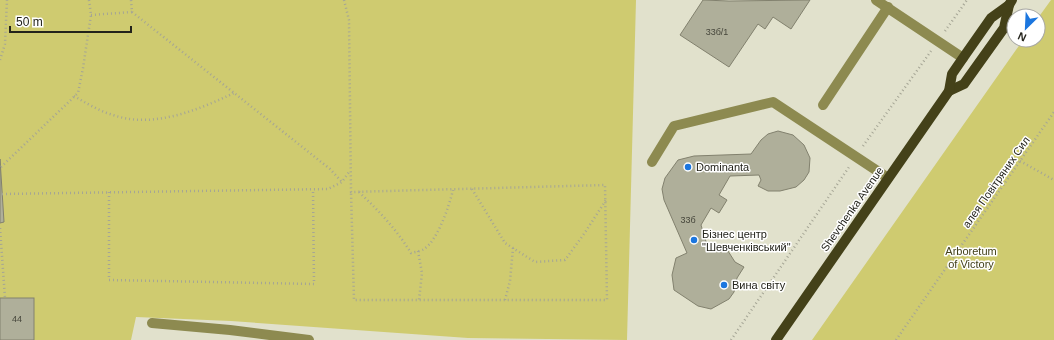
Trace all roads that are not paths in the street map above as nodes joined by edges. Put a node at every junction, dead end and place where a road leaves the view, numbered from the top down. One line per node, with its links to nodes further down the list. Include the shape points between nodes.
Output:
1 (876, 0): 3 (lane)
2 (1010, 2): 4 (main road, Shevchenka Avenue, via 991,18); 5 (main road, Shevchenka Avenue, via 1004,28 964,84)
3 (888, 7): 4 (lane); 6 (lane)
4 (963, 58): 5 (main road, Shevchenka Avenue, via 952,74)
5 (949, 91): 8 (main road, Shevchenka Avenue)
6 (823, 105)
7 (652, 162): 8 (lane, via 674,126 773,102)
8 (888, 178): 11 (main road, Shevchenka Avenue)
9 (152, 323): 10 (lane)
10 (309, 340)
11 (776, 340)

